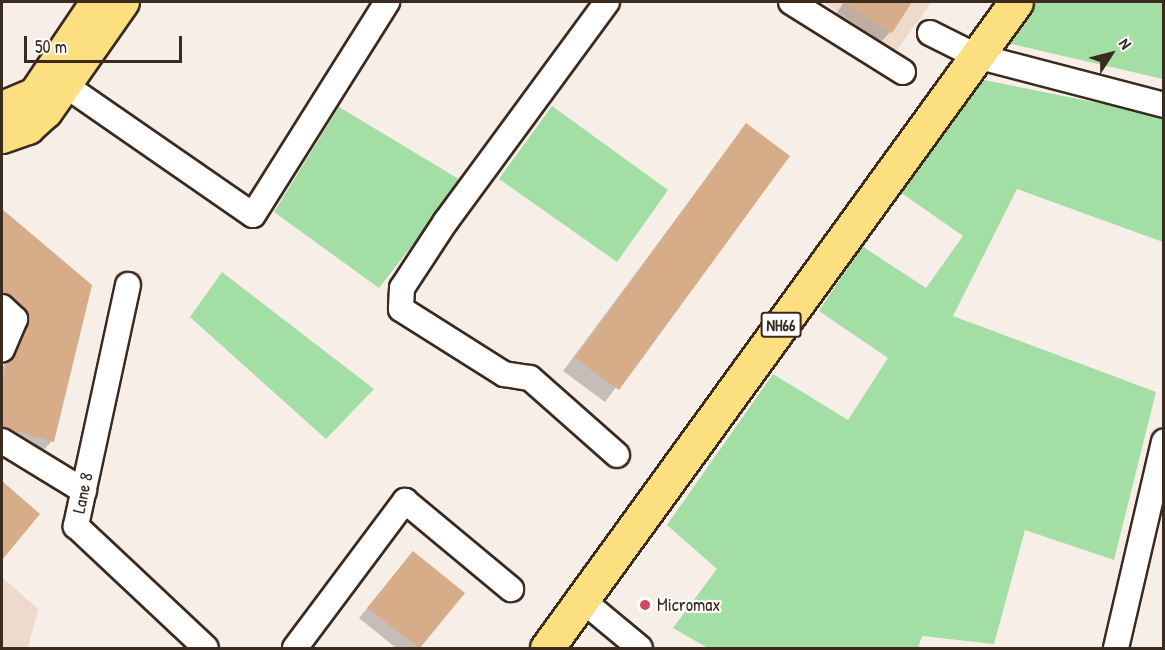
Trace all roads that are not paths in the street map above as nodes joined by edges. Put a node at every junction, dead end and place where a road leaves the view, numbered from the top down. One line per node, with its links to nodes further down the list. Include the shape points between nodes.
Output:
1 (97, 2): 10 (highway)
2 (123, 2): 10 (main road)
3 (387, 2): 10 (street, via 253,214)
4 (607, 2): 19 (street, via 446,220 402,288 401,309 504,374 530,378)
5 (791, 2): 9 (street)
6 (1016, 2): 8 (highway, NH66)
7 (930, 33): 8 (street)
8 (976, 56): 11 (street); 22 (highway, NH66)
9 (903, 72)
10 (58, 79): 12 (highway); 13 (main road, via 28,129)
11 (1164, 105)
12 (2, 108)
13 (2, 137)
14 (128, 285): 20 (street, Lane 8)
15 (2, 307): 16 (street, via 15,319)
16 (2, 350)
17 (2, 441): 20 (street)
18 (1164, 441): 27 (street)
19 (617, 454)
20 (84, 490): 23 (street, Lane 8, via 76,526)
21 (511, 589): 24 (street, via 405,501)
22 (582, 600): 25 (highway, NH66); 26 (street)
23 (206, 648)
24 (294, 648)
25 (547, 648)
26 (640, 648)
27 (1118, 648)

